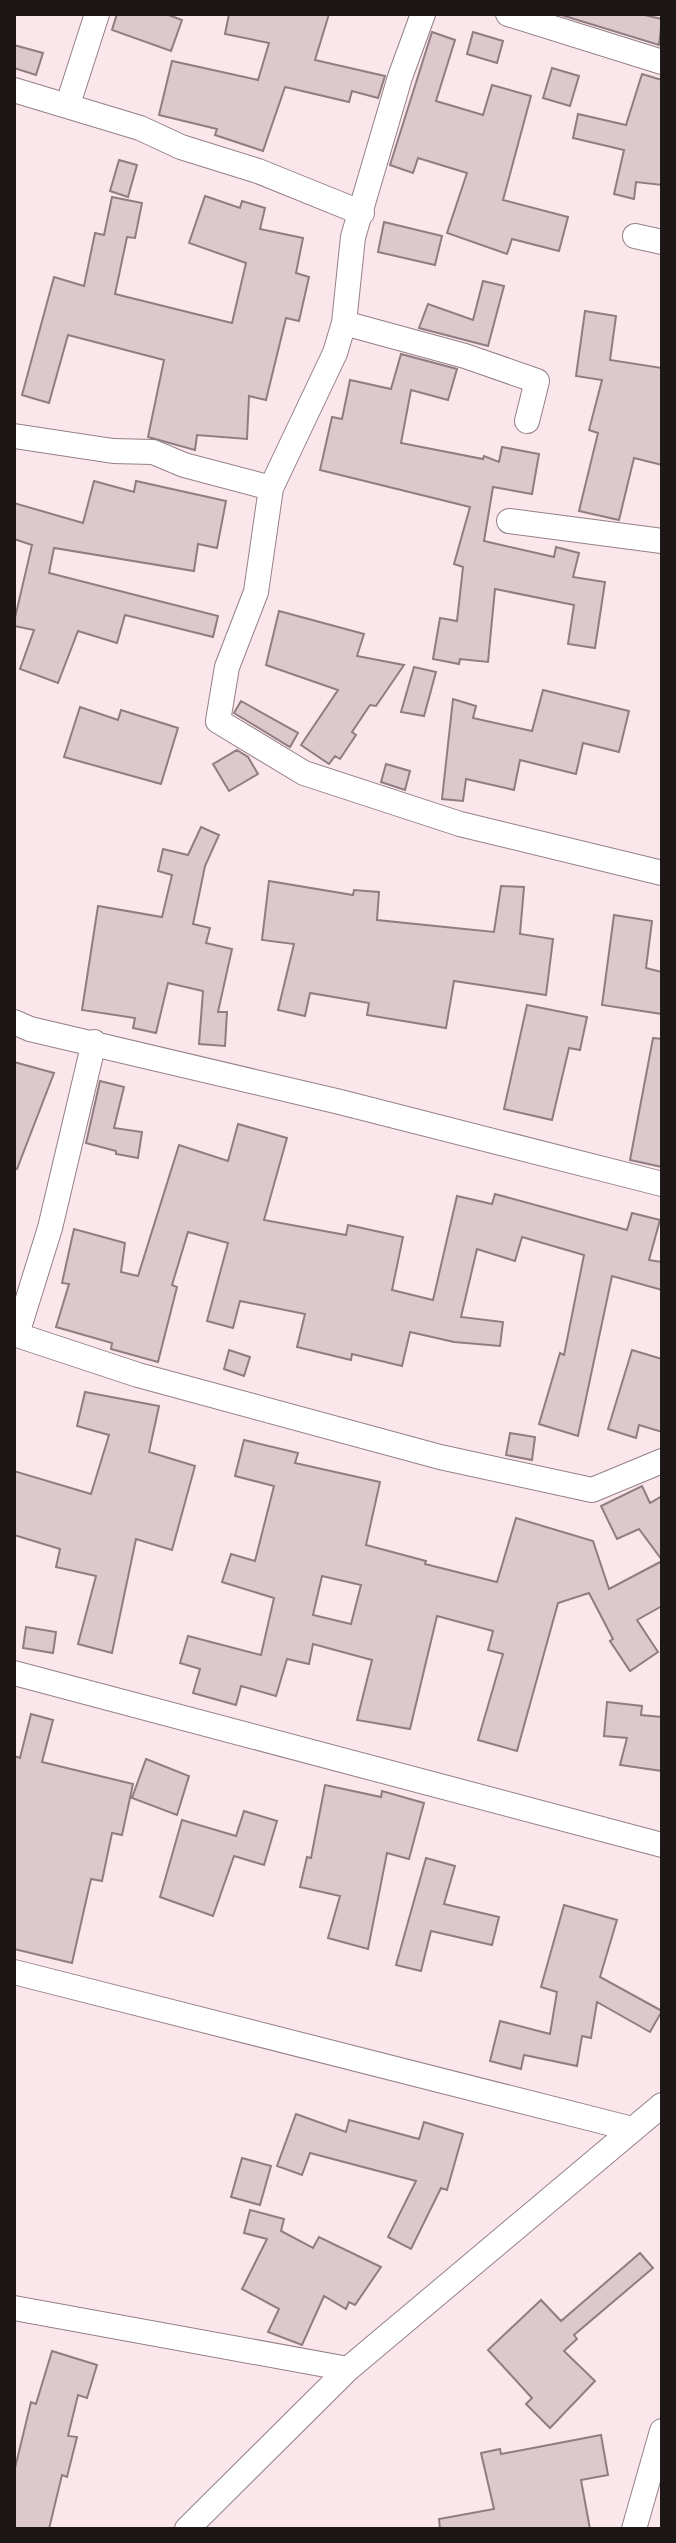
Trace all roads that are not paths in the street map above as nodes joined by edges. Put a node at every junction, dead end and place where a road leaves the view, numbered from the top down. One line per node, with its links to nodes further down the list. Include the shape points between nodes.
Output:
1 (97, 14): 6 (street)
2 (423, 14): 7 (street)
3 (508, 14): 4 (street)
4 (662, 62)
5 (14, 90): 6 (street)
6 (68, 104): 7 (street)
7 (362, 213): 10 (street, via 353,237)
8 (635, 236): 9 (street)
9 (662, 242)
10 (344, 323): 11 (street, via 537,381); 13 (street, via 328,371)
11 (527, 421)
12 (14, 436): 13 (street, via 153,452)
13 (271, 488): 16 (street, via 256,592 227,667 218,721 304,773 460,824)
14 (509, 521): 15 (street)
15 (662, 541)
16 (662, 873)
17 (14, 1022): 18 (street)
18 (94, 1042): 19 (street); 20 (street, via 50,1228)
19 (662, 1184)
20 (15, 1334): 21 (street, via 138,1375 425,1453 592,1490)
21 (662, 1461)
22 (14, 1673): 23 (street)
23 (662, 1845)
24 (14, 1972): 26 (street)
25 (662, 2105): 26 (street)
26 (632, 2129): 28 (street)
27 (14, 2308): 28 (street)
28 (348, 2369): 30 (street)
29 (662, 2431): 31 (street)
30 (187, 2529)
31 (634, 2529)

